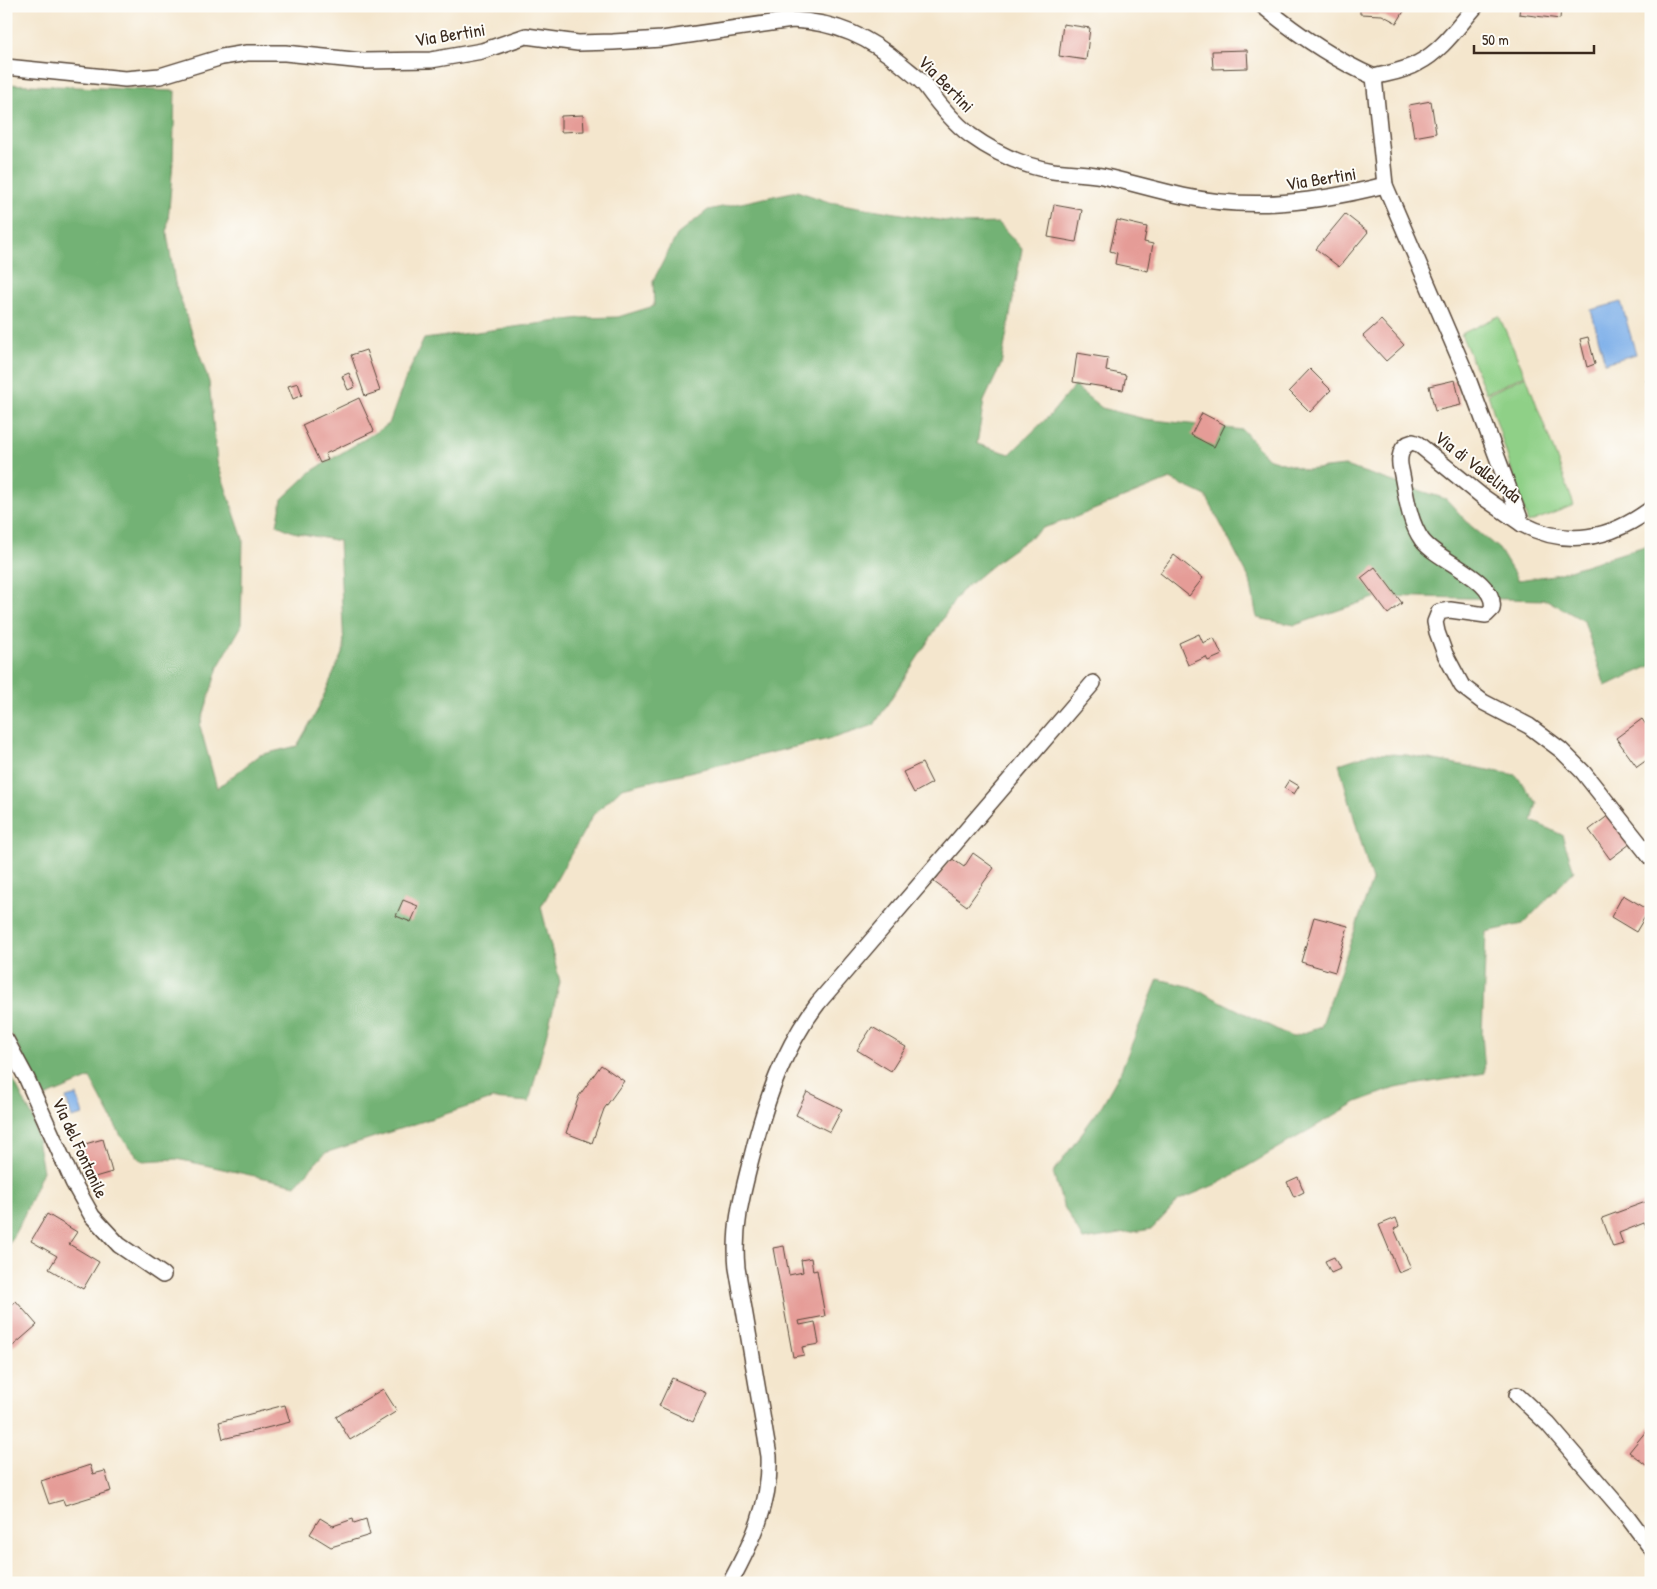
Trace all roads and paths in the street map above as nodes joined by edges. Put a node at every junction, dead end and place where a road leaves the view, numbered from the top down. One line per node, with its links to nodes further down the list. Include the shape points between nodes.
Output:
1 (1263, 6): 4 (street, via 1324,52)
2 (1476, 6): 4 (street, via 1425,60)
3 (6, 66): 5 (street, Via Bertini, via 125,79 160,76 222,57 247,53 285,53 363,61 432,60 482,51 526,36 578,43 614,42 807,21 836,26 866,38 916,76 954,122 988,147 1020,162 1052,170 1102,176 1184,196 1242,204 1323,200)
4 (1374, 77): 5 (street, Via di Vallelinda)
5 (1386, 185): 7 (street, Via di Vallelinda, via 1467,376)
6 (1651, 509): 7 (street, via 1612,532 1588,537 1546,534)
7 (1522, 524): 9 (street, Via di Vallelinda, via 1418,444 1413,442 1404,446 1400,464 1411,518 1418,534 1439,556 1482,584 1493,598 1492,610 1486,615 1446,610 1439,612 1436,618 1445,654 1457,679 1477,698 1529,726 1561,750)
8 (1093, 683): 14 (street, via 818,1003 797,1034 773,1082 740,1201 735,1240 769,1456 769,1481 756,1532)
9 (1651, 858)
10 (6, 1040): 11 (street, Via del Fontanile, via 92,1216 119,1245)
11 (163, 1275)
12 (1517, 1395): 13 (street, via 1548,1424)
13 (1651, 1548)
14 (730, 1583)

